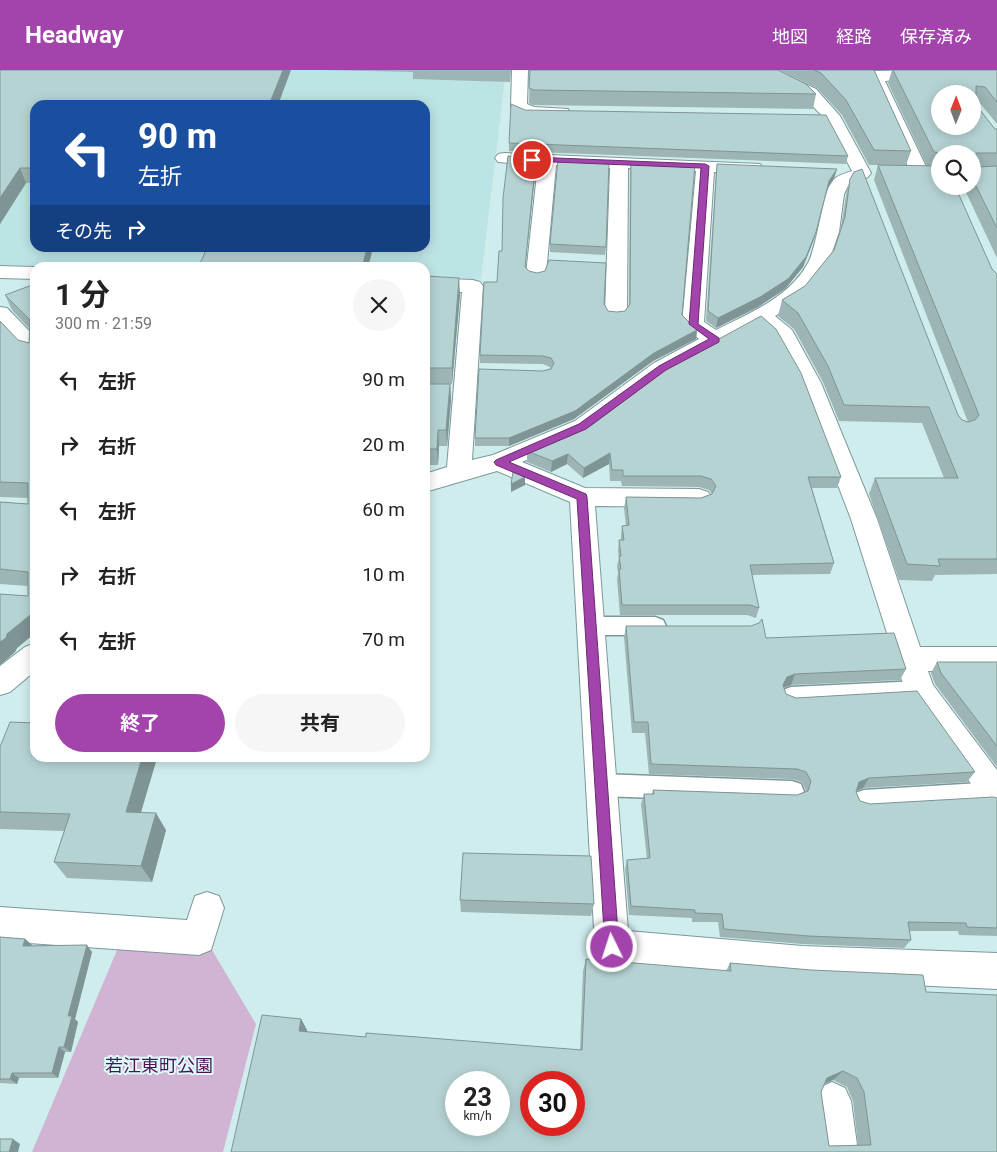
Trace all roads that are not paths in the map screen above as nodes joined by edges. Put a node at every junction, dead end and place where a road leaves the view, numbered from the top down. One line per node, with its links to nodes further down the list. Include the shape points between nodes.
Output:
1 (520, 70): 4 (street, via 519,107 531,112)
2 (762, 70): 6 (street, via 810,93)
3 (939, 75): 14 (street, via 875,76)
4 (581, 113)
5 (811, 115): 6 (street)
6 (831, 116): 16 (street)
7 (504, 158): 8 (street)
8 (547, 160): 9 (street); 17 (street)
9 (619, 162): 10 (street); 22 (street, via 607,263)
10 (705, 166): 11 (street); 25 (street, via 693,324)
11 (774, 169)
12 (823, 171): 16 (street)
13 (901, 174): 14 (street)
14 (921, 175): 15 (street)
15 (931, 176)
16 (871, 180): 23 (street, via 840,183 818,264 792,296)
17 (544, 265)
18 (0, 272): 19 (street)
19 (30, 273)
20 (430, 284): 27 (street, via 473,286)
21 (0, 313): 24 (street)
22 (616, 313)
23 (761, 316): 25 (street); 34 (street, via 784,335 810,383 864,519)
24 (30, 340)
25 (715, 340): 26 (street, via 662,368 583,427)
26 (499, 462): 27 (street); 29 (street)
27 (459, 472): 28 (street)
28 (430, 481)
29 (582, 497): 30 (street); 31 (street)
30 (700, 498)
31 (591, 626): 32 (lane); 39 (street)
32 (679, 626)
33 (30, 658): 36 (street)
34 (910, 659): 35 (street); 37 (street)
35 (997, 659)
36 (0, 683)
37 (920, 690): 38 (lane); 41 (street)
38 (791, 697)
39 (601, 786): 40 (lane); 45 (street, via 612,947 802,963)
40 (792, 792)
41 (996, 794): 42 (lane)
42 (864, 801)
43 (207, 908): 44 (street, via 199,938)
44 (0, 924)
45 (997, 971)
46 (832, 1101): 47 (street)
47 (839, 1152)

